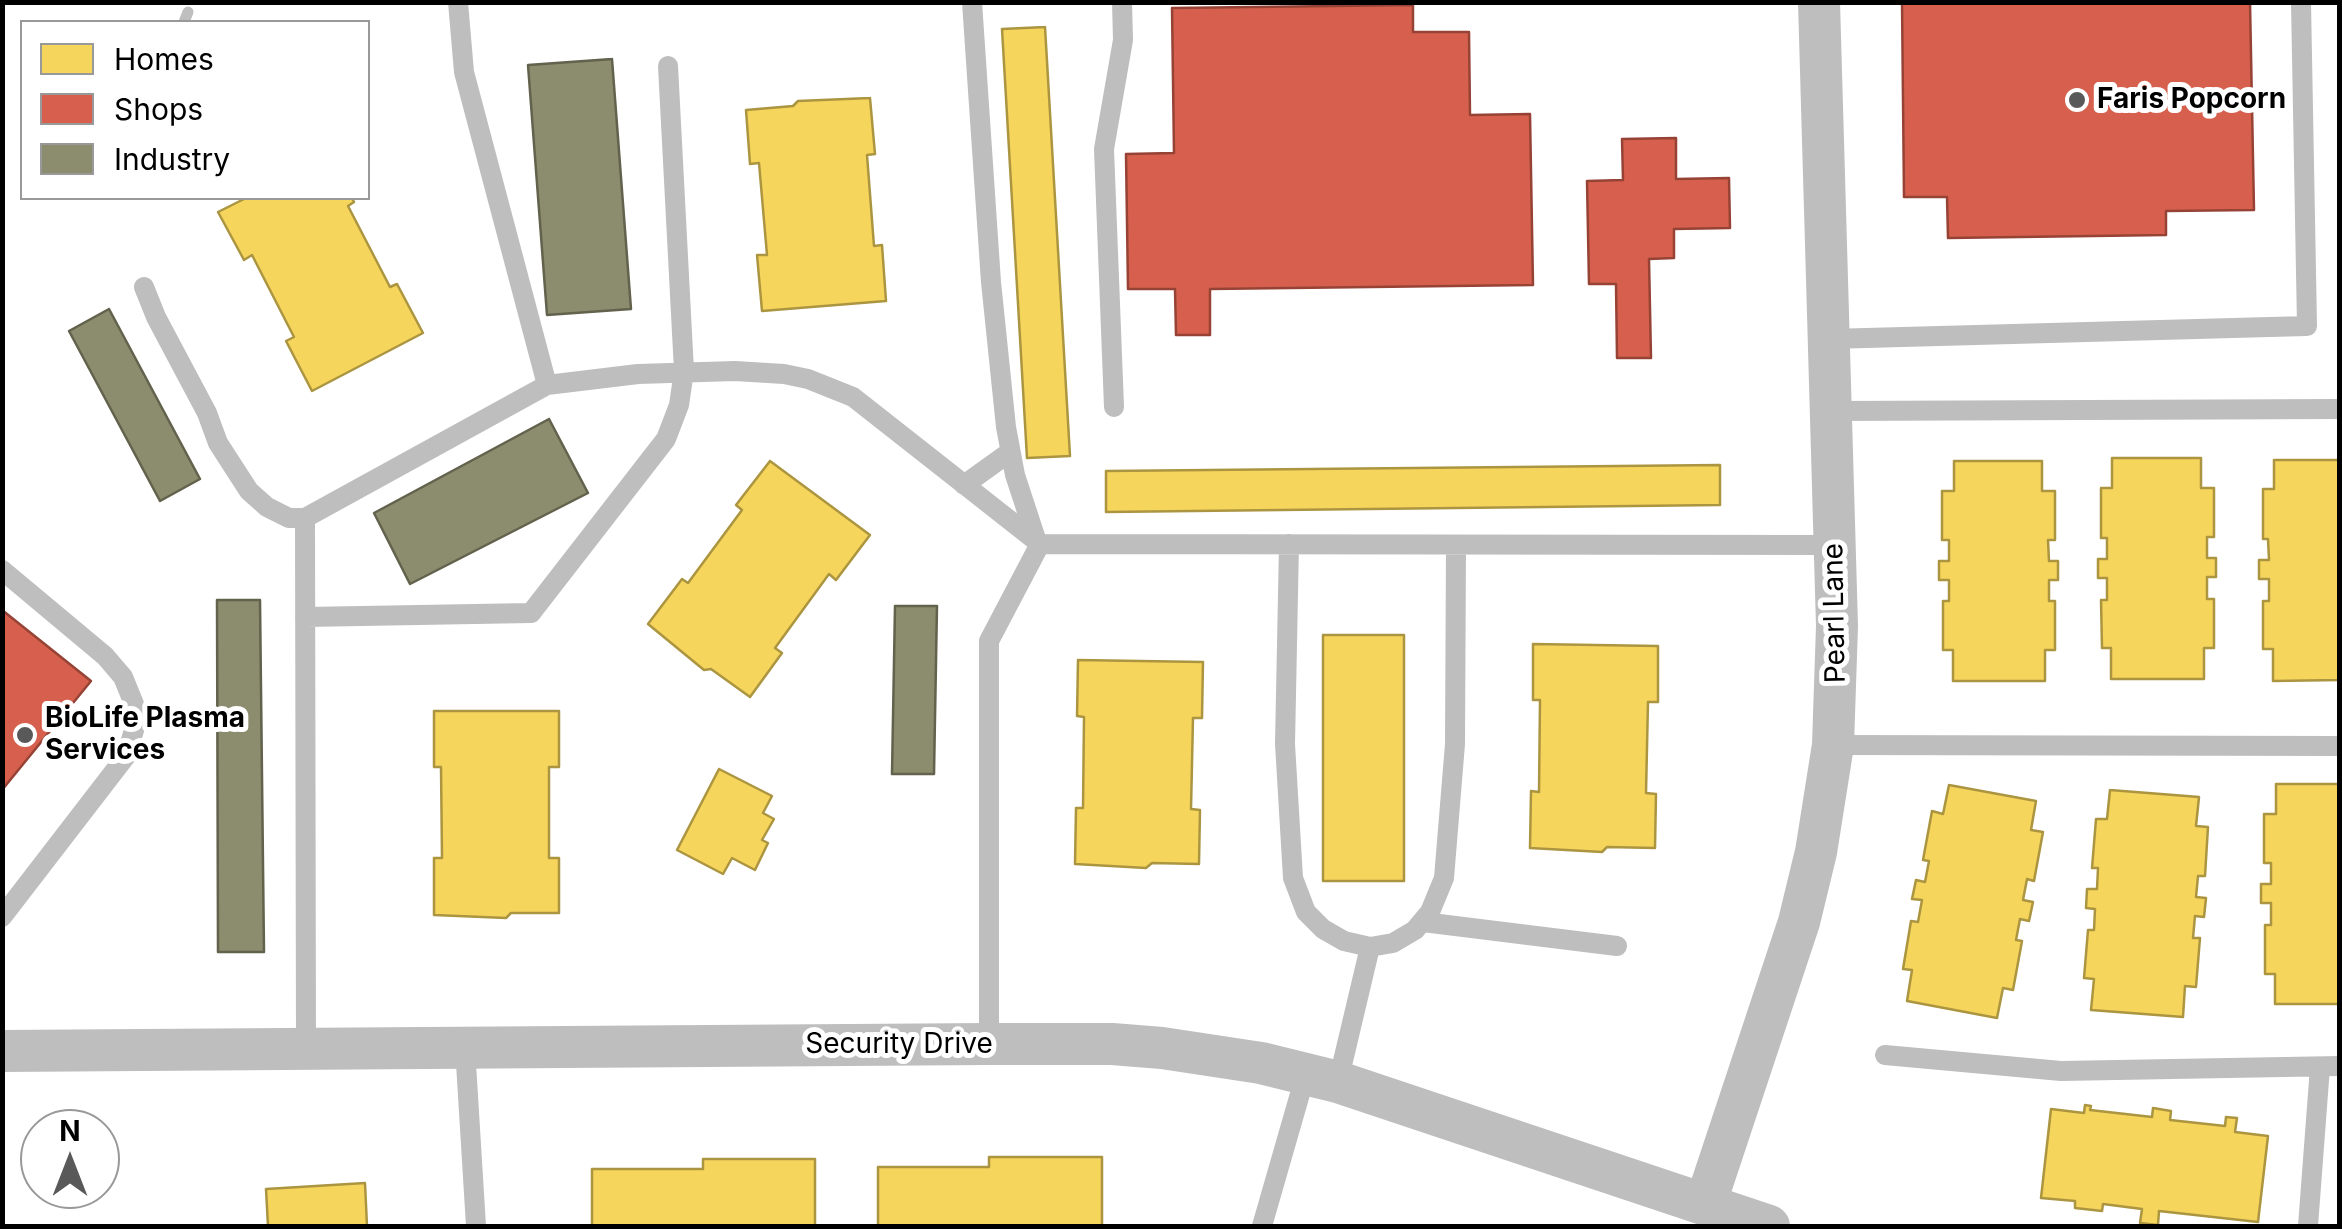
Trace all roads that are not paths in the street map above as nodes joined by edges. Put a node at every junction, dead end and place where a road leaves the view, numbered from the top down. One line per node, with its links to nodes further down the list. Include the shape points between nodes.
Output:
1 (458, 2): 10 (lane, via 464,72)
2 (972, 2): 14 (lane)
3 (1122, 2): 11 (lane, via 1104,149)
4 (1819, 2): 8 (street, Pearl Lane)
5 (2301, 2): 8 (lane, via 2308,326)
6 (668, 66): 9 (lane)
7 (144, 287): 16 (lane, via 218,443 249,491 278,514)
8 (1830, 339): 13 (street, Pearl Lane)
9 (684, 371): 10 (lane); 15 (lane, via 784,374 831,386); 22 (lane, via 666,438 532,612)
10 (547, 385): 16 (lane)
11 (1114, 407)
12 (2340, 409): 13 (lane)
13 (1832, 411): 20 (street, Pearl Lane)
14 (1010, 452): 15 (lane); 17 (lane)
15 (964, 485): 17 (lane)
16 (304, 518): 22 (lane)
17 (1040, 544): 18 (lane); 29 (lane, via 989,641)
18 (1290, 544): 19 (lane); 28 (lane, via 1285,727 1292,878 1306,912 1322,929)
19 (1456, 545): 20 (lane); 26 (lane, via 1452,793 1444,878)
20 (1835, 545): 23 (street, Pearl Lane)
21 (2, 570): 25 (lane, via 123,677 135,727 126,756)
22 (305, 617): 31 (lane)
23 (1832, 745): 24 (lane); 36 (street, Pearl Lane, via 1799,922)
24 (2340, 746)
25 (2, 917)
26 (1423, 922): 27 (lane); 28 (lane, via 1394,942)
27 (1617, 946)
28 (1370, 947): 35 (lane)
29 (989, 1044): 30 (street, Security Drive); 35 (street, Security Drive, via 1162,1048)
30 (465, 1047): 31 (street, Security Drive); 37 (lane)
31 (306, 1048): 32 (street, Security Drive)
32 (2, 1051)
33 (1886, 1055): 34 (lane, via 2061,1071)
34 (2330, 1067): 40 (lane)
35 (1322, 1078): 36 (street, Security Drive); 38 (lane)
36 (1705, 1205): 39 (street, Security Drive)
37 (476, 1226)
38 (1262, 1226)
39 (1769, 1226)
40 (2308, 1226)

